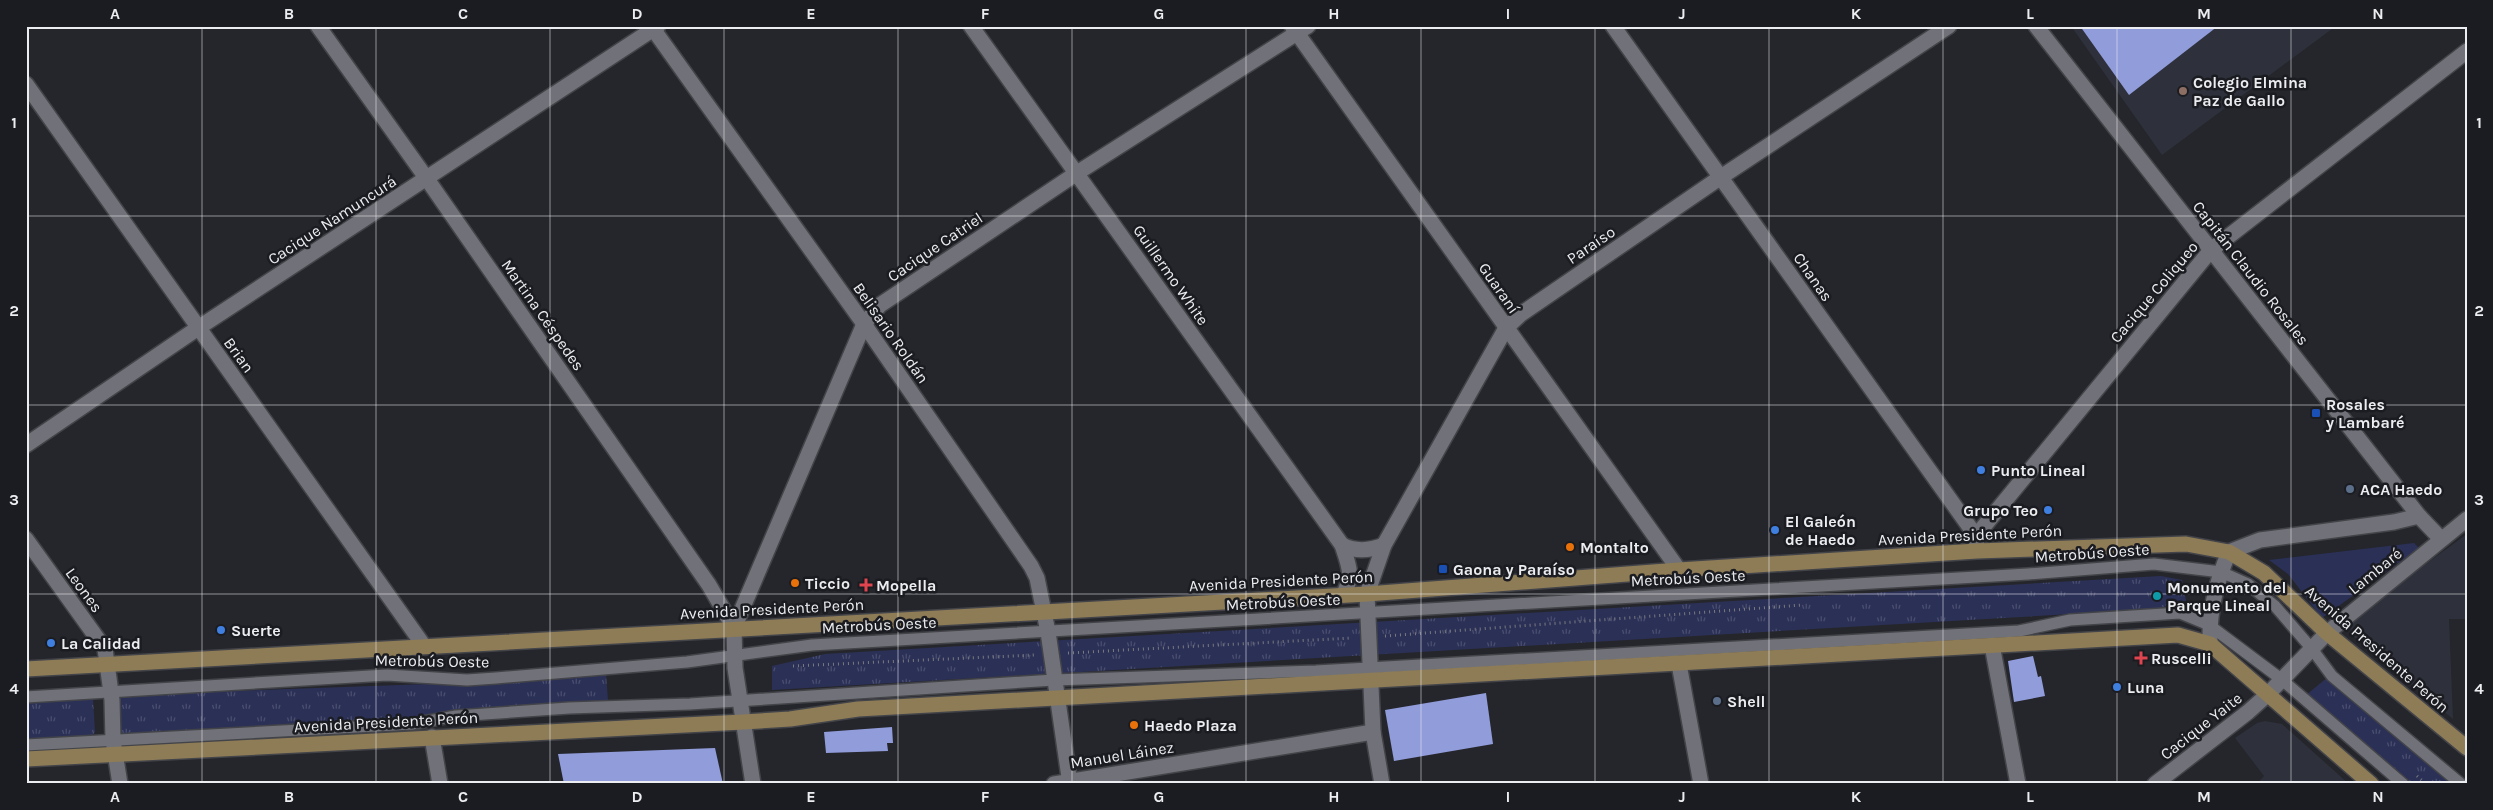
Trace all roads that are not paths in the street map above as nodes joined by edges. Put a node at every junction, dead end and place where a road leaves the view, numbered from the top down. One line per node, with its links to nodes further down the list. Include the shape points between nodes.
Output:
1 (318, 26): 12 (street, Martina Céspedes)
2 (970, 26): 10 (street, Guillermo White)
3 (1612, 26): 11 (street, Chanas)
4 (1949, 26): 11 (street, Paraíso)
5 (2036, 26): 13 (street, Capitán Claudio Rosales)
6 (654, 27): 12 (street, Cacique Namuncurá); 14 (street, Belisario Roldán)
7 (1299, 29): 10 (street, Cacique Catriel); 16 (street, Guaraní)
8 (2467, 51): 13 (street, Cacique Coliqueo)
9 (26, 84): 15 (street, Brian)
10 (1077, 173): 14 (street, Cacique Catriel, via 880,305); 23 (street, Guillermo White)
11 (1721, 177): 16 (street, Paraíso, via 1521,314); 22 (street, Chanas)
12 (427, 179): 15 (street, Cacique Namuncurá); 33 (street, Martina Céspedes, via 709,585)
13 (2211, 250): 18 (street, Capitán Claudio Rosales); 22 (street, Cacique Coliqueo)
14 (864, 324): 30 (street, Belisario Roldán, via 1032,566); 33 (street, Cacique Catriel)
15 (198, 328): 17 (street, Cacique Namuncurá); 38 (street, Brian)
16 (1506, 328): 24 (street, Paraíso); 26 (street, Guaraní)
17 (26, 446)
18 (2419, 516): 21 (street, Capitán Claudio Rosales); 25 (street, via 2260,540)
19 (2467, 519): 21 (street, Lambaré)
20 (26, 539): 41 (street, Leones, via 105,649)
21 (2441, 539): 35 (street, Lambaré)
22 (1977, 544): 25 (main road, Avenida Presidente Perón, via 2186,544); 26 (main road, Avenida Presidente Perón)
23 (1342, 545): 24 (street, via 1352,550); 29 (street, Guillermo White, via 1350,570 1350,582)
24 (1384, 545): 28 (street, Paraíso)
25 (2229, 552): 27 (street); 35 (main road, Avenida Presidente Perón, via 2264,573)
26 (1679, 570): 28 (main road, Avenida Presidente Perón)
27 (2221, 572): 31 (lane, Metrobús Oeste, via 2154,564); 32 (street); 39 (lane, Metrobús Oeste, via 2248,584 2275,606)
28 (1367, 594): 29 (main road, Avenida Presidente Perón); 31 (street, Paraíso)
29 (1343, 595): 30 (main road, Avenida Presidente Perón)
30 (1043, 611): 33 (main road, Avenida Presidente Perón); 34 (street, Belisario Roldán)
31 (1366, 614): 34 (lane, Metrobús Oeste); 44 (street, Paraíso)
32 (2210, 625): 36 (street); 44 (lane, via 2180,613 2070,620 2019,631); 45 (lane)
33 (734, 628): 38 (main road, Avenida Presidente Perón); 40 (street)
34 (1048, 632): 40 (lane, Metrobús Oeste, via 812,645); 46 (street, Belisario Roldán)
35 (2327, 633): 39 (street, Lambaré); 57 (main road, Avenida Presidente Perón)
36 (2210, 644): 37 (main road, Avenida Presidente Perón, via 2178,635); 48 (main road, Avenida Presidente Perón)
37 (1992, 645): 42 (main road, Avenida Presidente Perón); 66 (street)
38 (424, 646): 41 (main road, Avenida Presidente Perón)
39 (2312, 649): 45 (street, Lambaré); 70 (lane, Metrobús Oeste, via 2332,676)
40 (734, 656): 47 (lane, Metrobús Oeste, via 476,679 387,675); 51 (street)
41 (108, 664): 43 (main road, Avenida Presidente Perón); 47 (street, Leones)
42 (1679, 664): 44 (main road, Avenida Presidente Perón); 65 (street)
43 (26, 669)
44 (1370, 673): 46 (lane); 50 (main road, Avenida Presidente Perón); 53 (street, Paraíso)
45 (2281, 679): 48 (street, Lambaré); 69 (lane)
46 (1054, 680): 50 (street, Belisario Roldán); 51 (lane)
47 (110, 692): 49 (lane, Metrobús Oeste); 56 (street, Leones)
48 (2267, 695): 67 (street, Cacique Yaite); 68 (main road, Avenida Presidente Perón)
49 (26, 697)
50 (1056, 698): 52 (main road, Avenida Presidente Perón, via 858,709); 59 (street, Belisario Roldán)
51 (740, 700): 52 (street); 56 (lane, via 456,716 412,724)
52 (743, 722): 54 (main road, Avenida Presidente Perón); 62 (street)
53 (1373, 732): 59 (street, Manuel Láinez); 64 (street, Paraíso)
54 (432, 737): 56 (main road, Avenida Presidente Perón); 61 (street)
55 (26, 745): 56 (lane)
56 (114, 746): 58 (main road, Avenida Presidente Perón); 60 (street, Leones)
57 (2466, 747)
58 (26, 759)
59 (1070, 782): 63 (street, Manuel Láinez)
60 (120, 784)
61 (440, 784)
62 (753, 784)
63 (1054, 784)
64 (1382, 784)
65 (1701, 784)
66 (2018, 784)
67 (2156, 784)
68 (2371, 784)
69 (2403, 784)
70 (2461, 784)

